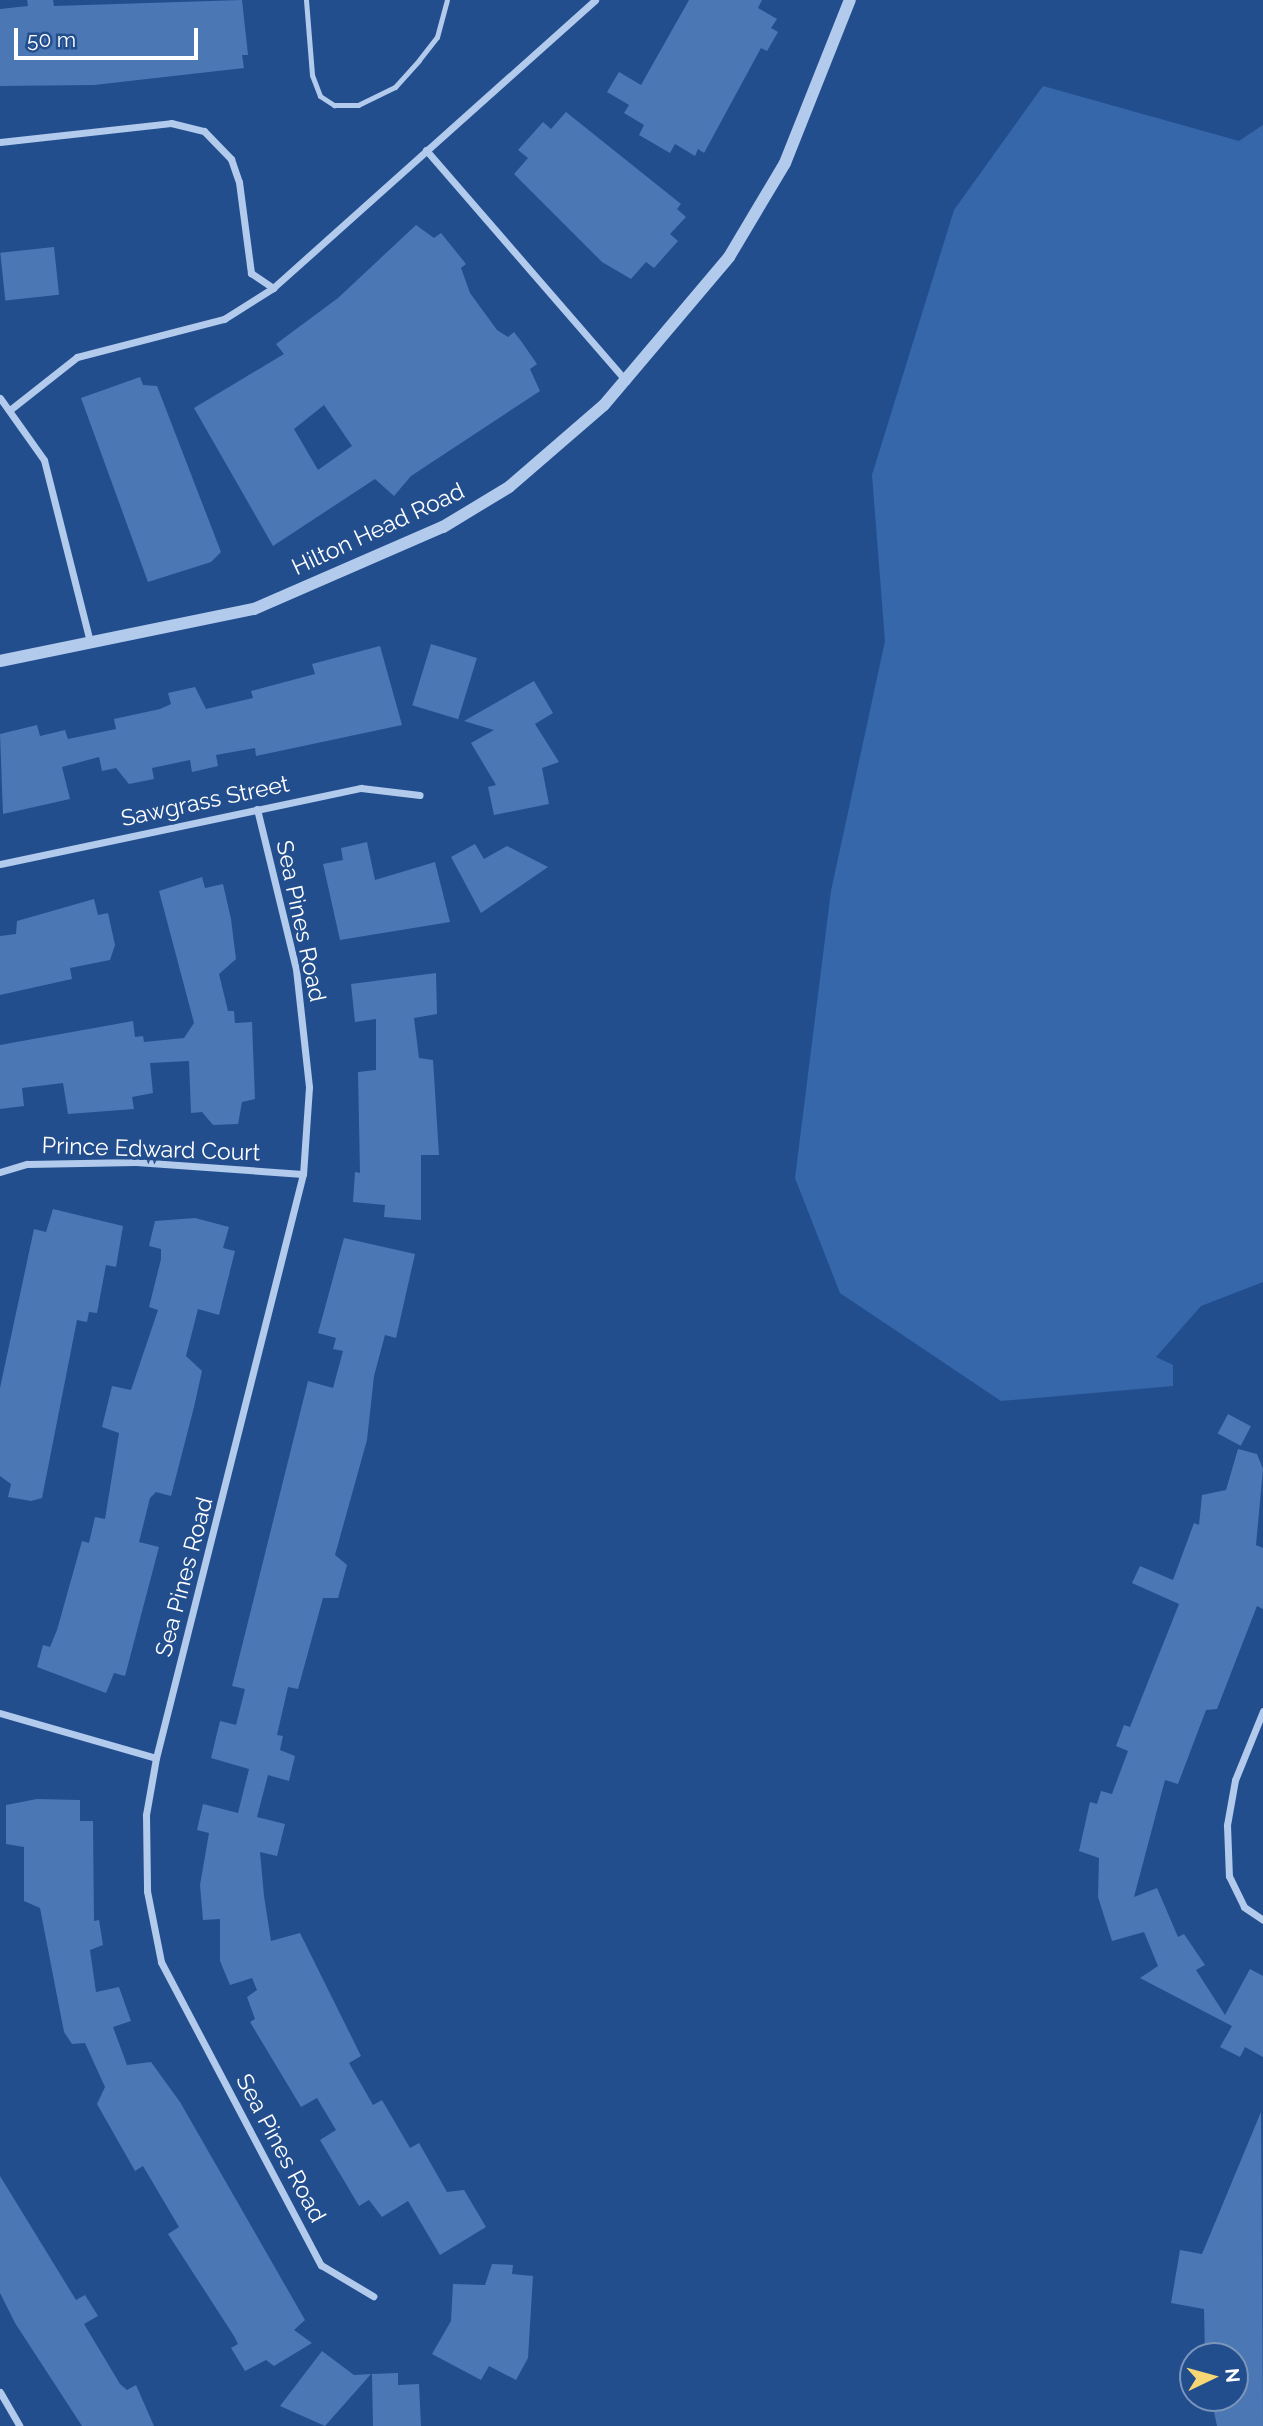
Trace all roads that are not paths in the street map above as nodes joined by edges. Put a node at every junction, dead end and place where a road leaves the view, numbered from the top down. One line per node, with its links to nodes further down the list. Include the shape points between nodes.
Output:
1 (306, 0): 2 (lane, via 312,75 320,96 334,105 358,105 395,87 437,37)
2 (447, 0)
3 (595, 0): 6 (street)
4 (850, 0): 8 (street, Hilton Head Road, via 785,163 729,257)
5 (0, 142): 7 (street, via 171,123 204,131 231,159 239,182 251,273)
6 (426, 150): 7 (street); 8 (street)
7 (273, 288): 10 (street, via 224,319 77,357)
8 (626, 381): 11 (street, Hilton Head Road, via 509,487 443,527 254,609)
9 (0, 398): 10 (street)
10 (11, 409): 11 (street, via 44,460)
11 (90, 642): 12 (street, Hilton Head Road)
12 (0, 661)
13 (420, 795): 14 (street, Sawgrass Street, via 360,788)
14 (257, 809): 15 (street, Sawgrass Street); 17 (street, Sea Pines Road, via 296,969 309,1087)
15 (0, 864)
16 (0, 1172): 17 (street, Prince Edward Court, via 27,1164 136,1163)
17 (303, 1174): 20 (street, Sea Pines Road)
18 (1263, 1712): 21 (street, via 1235,1780 1227,1825 1229,1876 1244,1907)
19 (0, 1713): 20 (street)
20 (156, 1758): 22 (street, Sea Pines Road, via 144,1853 161,1962 321,2264)
21 (1263, 1920)
22 (373, 2295)
23 (0, 2392): 24 (street)
24 (20, 2426)

